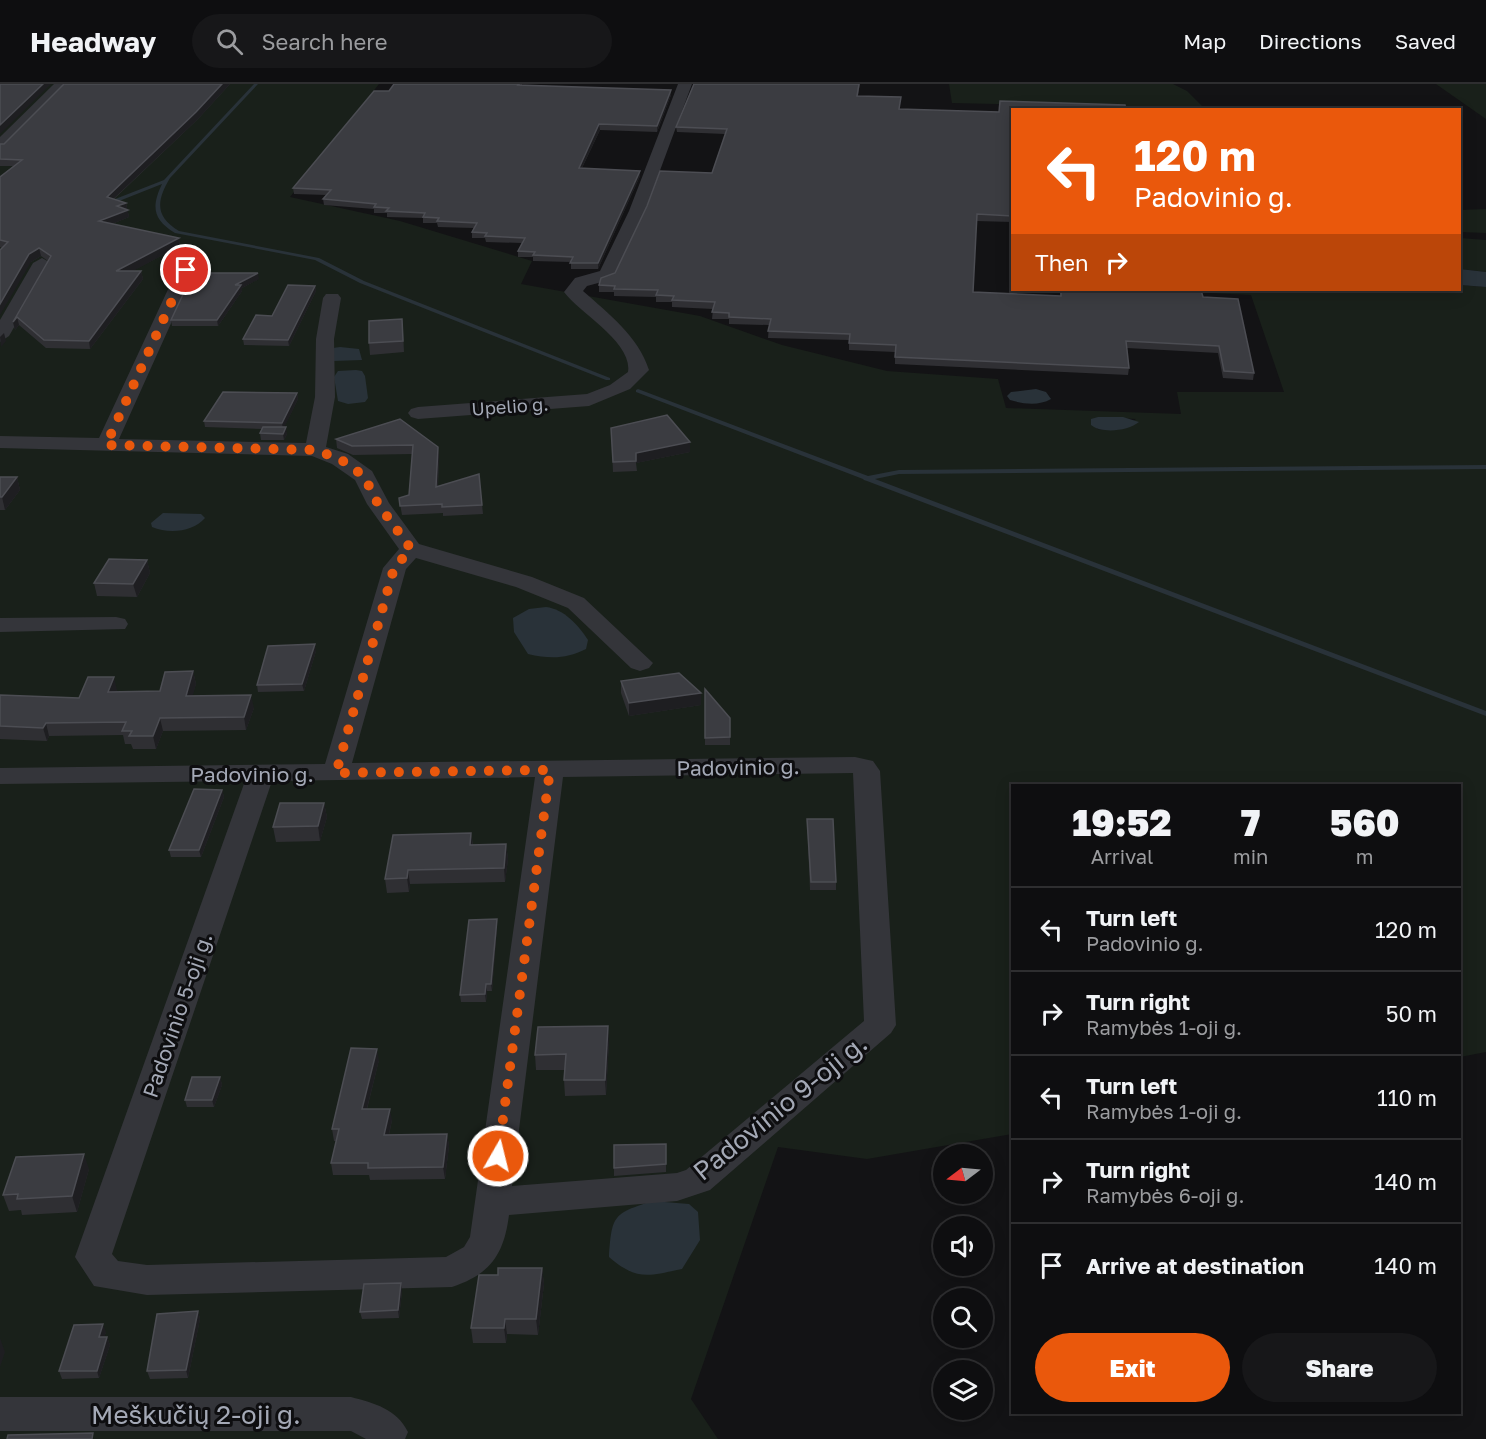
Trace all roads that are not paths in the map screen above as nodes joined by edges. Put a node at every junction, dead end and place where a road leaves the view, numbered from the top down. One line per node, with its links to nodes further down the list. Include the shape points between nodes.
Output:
1 (62, 84): 3 (street)
2 (685, 84): 8 (street, Upelio g., via 653,171 607,275 581,282 573,291 626,343 638,361 639,370 634,378 589,400)
3 (0, 146)
4 (42, 263): 7 (street)
5 (186, 270): 10 (street)
6 (332, 298): 11 (street, via 325,339 325,397)
7 (0, 336)
8 (418, 413)
9 (0, 442): 10 (street)
10 (106, 445): 11 (street)
11 (315, 450): 12 (street, via 340,459 364,476 378,504)
12 (411, 549): 15 (street, via 524,582 576,603); 18 (street, via 394,568)
13 (116, 624): 14 (street)
14 (0, 625)
15 (640, 663)
16 (863, 767): 17 (street, Padovinio g.); 21 (street, Padovinio 9-oji g., via 880,1025 698,1180 677,1186)
17 (550, 770): 18 (street, Padovinio g.); 21 (street)
18 (336, 773): 19 (street, Padovinio g.)
19 (261, 774): 20 (street, Padovinio g.); 21 (street, Padovinio 5-oji g., via 93,1257 107,1275 147,1280 452,1272 477,1257 488,1239)
20 (0, 776)
21 (492, 1202)
22 (0, 1414): 23 (street, Meškučių 2-oji g., via 351,1414)
23 (388, 1432)

